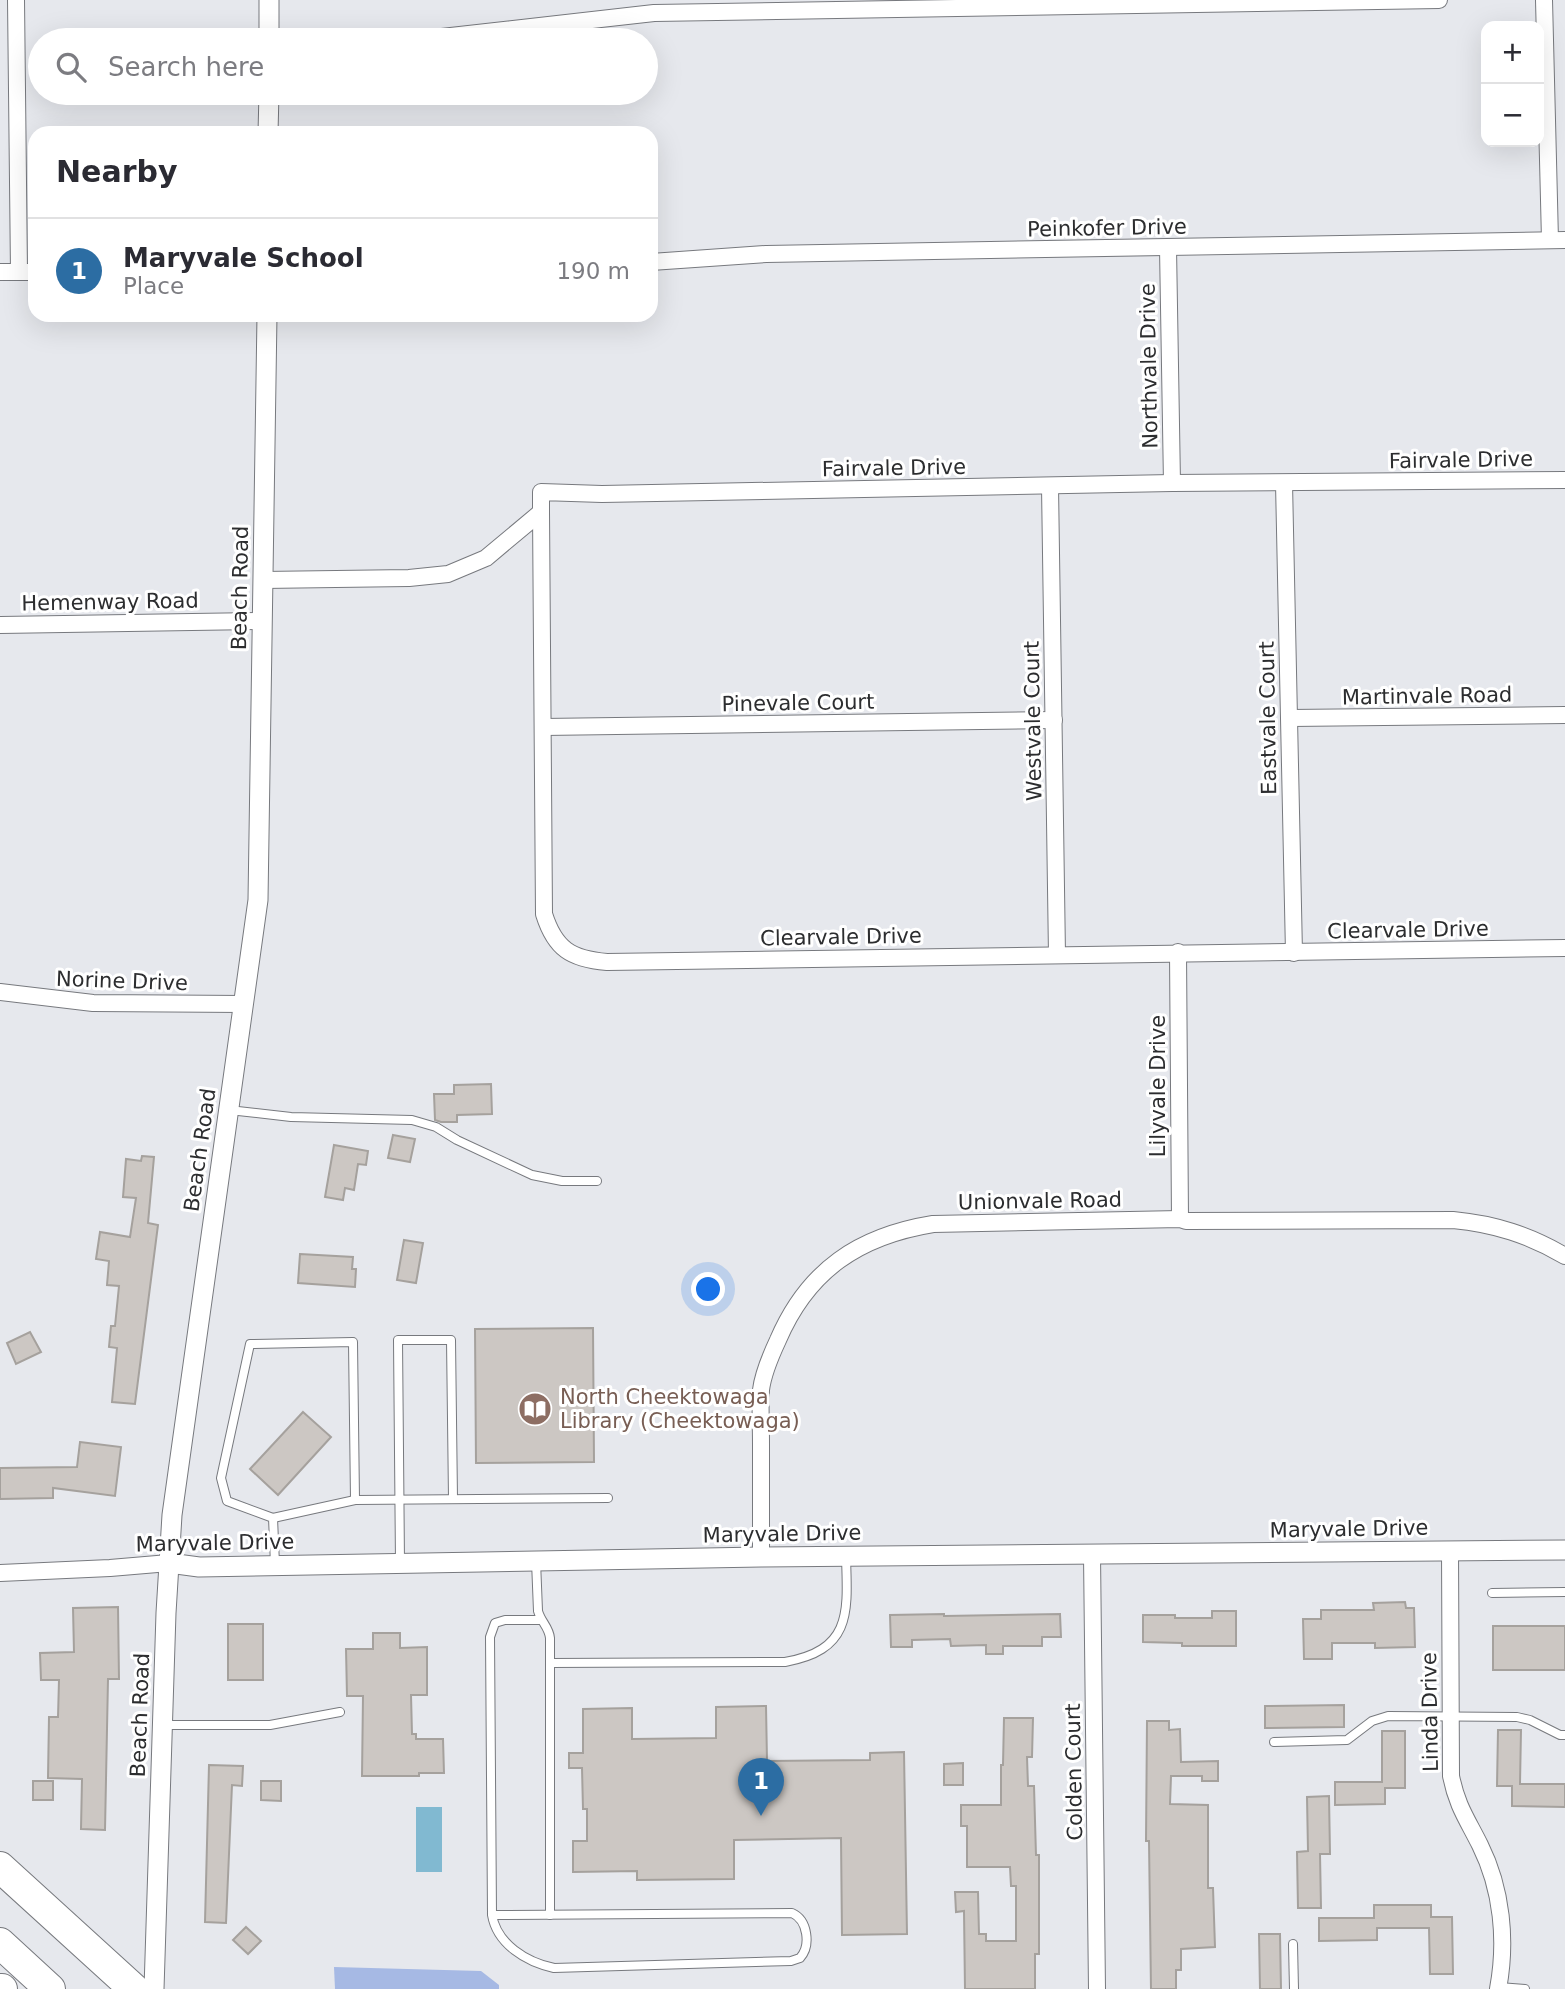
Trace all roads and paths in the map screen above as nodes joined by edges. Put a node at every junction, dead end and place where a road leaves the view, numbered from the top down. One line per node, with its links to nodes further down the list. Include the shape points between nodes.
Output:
1 (16, 0): 8 (street)
2 (269, 0): 5 (street)
3 (1440, 0): 6 (street, via 654,13)
4 (1544, 0): 11 (street)
5 (269, 28)
6 (521, 28)
7 (0, 41): 8 (street)
8 (17, 41): 15 (street)
9 (269, 105): 10 (street)
10 (268, 126)
11 (1558, 240): 12 (street, Peinkofer Drive)
12 (1168, 248): 13 (street, Peinkofer Drive, via 765,254); 18 (street, Northvale Drive)
13 (658, 262)
14 (0, 272): 15 (street)
15 (27, 272)
16 (267, 322): 22 (street, Beach Road)
17 (1565, 480): 19 (street, Fairvale Drive)
18 (1172, 483): 19 (street, Fairvale Drive); 20 (street, Fairvale Drive)
19 (1284, 483): 26 (street, Eastvale Court)
20 (1051, 486): 21 (street, Fairvale Drive, via 541,492); 27 (street, Westvale Court)
21 (541, 512): 22 (street, Fairvale Drive, via 486,558 448,574); 28 (street, Clearvale Drive)
22 (263, 580): 23 (street, Beach Road)
23 (262, 621): 24 (street, Hemenway Road); 34 (street, Beach Road, via 258,900)
24 (0, 625)
25 (1565, 715): 26 (street, Martinvale Road)
26 (1290, 718): 31 (street, Eastvale Court)
27 (1054, 720): 28 (street, Pinevale Court); 32 (street, Westvale Court)
28 (543, 727): 32 (street, Clearvale Drive, via 544,914 554,937 578,958 607,962)
29 (1565, 948): 31 (street, Clearvale Drive)
30 (1178, 952): 31 (street, Clearvale Drive); 32 (street, Clearvale Drive); 37 (street, Lilyvale Drive)
31 (1294, 953)
32 (1057, 955)
33 (0, 992): 34 (street, Norine Drive, via 93,1003)
34 (244, 1004): 35 (street, Beach Road)
35 (229, 1110): 36 (lane, via 291,1117 412,1120 436,1127 532,1175); 50 (street, Beach Road)
36 (597, 1181)
37 (1180, 1219): 38 (street, Unionvale Road, via 1453,1220 1511,1230); 48 (street, Unionvale Road, via 933,1224 858,1247 828,1267 790,1313 761,1389)
38 (1565, 1256)
39 (401, 1499): 40 (lane); 40 (lane, via 398,1340 451,1340); 42 (lane); 51 (lane)
40 (453, 1499): 41 (lane)
41 (608, 1499)
42 (355, 1500): 43 (lane); 43 (lane, via 354,1342 250,1344 221,1478 227,1501)
43 (274, 1518): 52 (lane)
44 (1450, 1550): 45 (street, Maryvale Drive); 46 (street, Maryvale Drive); 59 (street, Linda Drive)
45 (1565, 1550)
46 (1092, 1555): 47 (street, Maryvale Drive); 74 (street, Colden Court)
47 (846, 1556): 48 (street, Maryvale Drive); 57 (lane, via 848,1605 843,1626 833,1640 809,1657 785,1662)
48 (761, 1557): 49 (street, Maryvale Drive)
49 (536, 1561): 51 (street, Maryvale Drive); 56 (lane)
50 (169, 1563): 52 (street, Maryvale Drive); 53 (street, Maryvale Drive); 60 (street, Beach Road)
51 (400, 1563): 52 (street, Maryvale Drive)
52 (275, 1565)
53 (0, 1573)
54 (1565, 1591): 55 (lane)
55 (1492, 1593)
56 (540, 1620): 57 (lane, via 549,1633); 65 (lane, via 495,1623 490,1637)
57 (550, 1663): 66 (lane)
58 (340, 1712): 60 (lane, via 270,1725)
59 (1451, 1717): 61 (lane, via 1517,1717); 62 (lane, via 1388,1716 1372,1721 1347,1740); 70 (street, Linda Drive, via 1455,1798 1492,1874 1499,1903 1503,1933)
60 (163, 1725): 73 (street, Beach Road)
61 (1565, 1735)
62 (1274, 1742)
63 (0, 1842): 69 (highway)
64 (0, 1867): 69 (highway)
65 (492, 1915): 66 (lane); 66 (lane, via 502,1940 540,1965 554,1968 791,1961 807,1948 805,1928 792,1913)
66 (550, 1915)
67 (0, 1943): 71 (highway)
68 (1293, 1944): 75 (lane)
69 (87, 1947): 72 (highway)
70 (1499, 1988): 76 (lane)
71 (50, 1989)
72 (134, 1989)
73 (154, 1989)
74 (1097, 1989)
75 (1294, 1989)
76 (1525, 1989)

